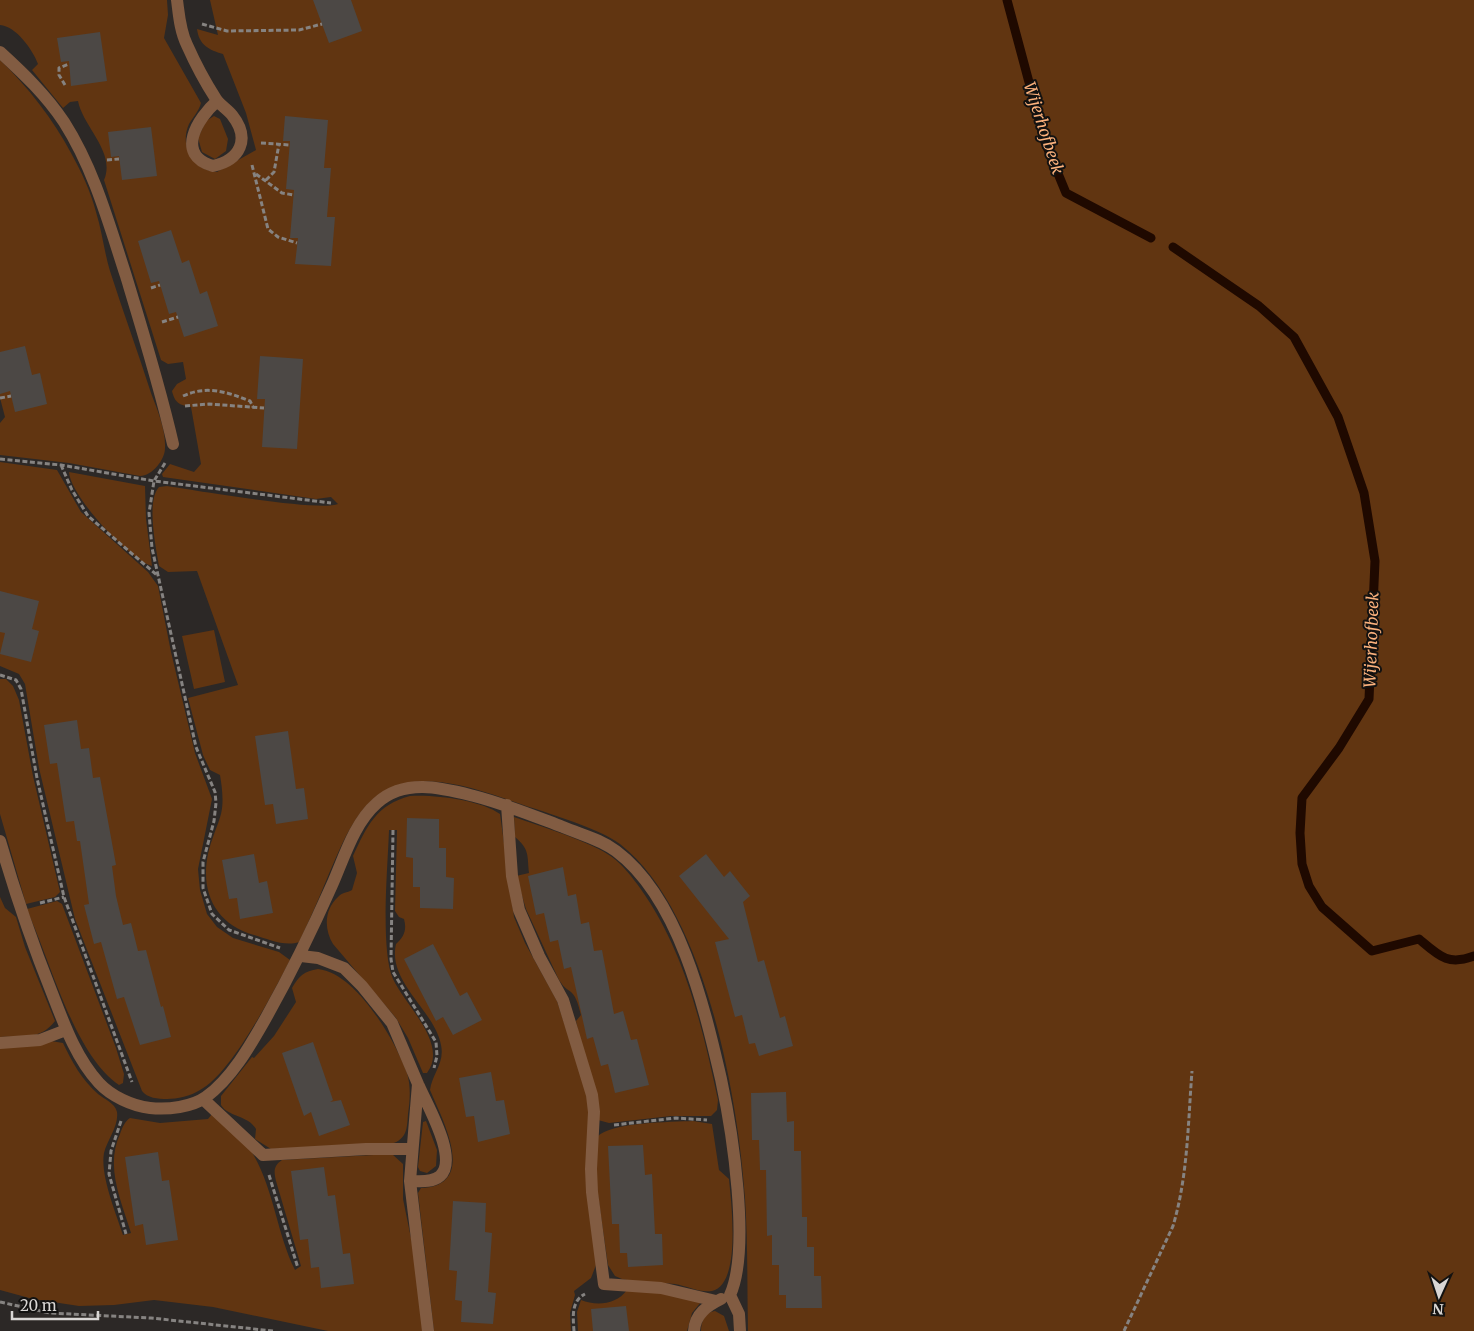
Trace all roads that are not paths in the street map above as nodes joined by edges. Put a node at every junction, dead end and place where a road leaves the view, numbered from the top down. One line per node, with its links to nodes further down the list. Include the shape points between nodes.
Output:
1 (177, 0): 3 (lane, via 186,44)
2 (0, 52): 4 (lane, via 33,83 63,122 90,173 155,368)
3 (217, 101): 3 (lane, via 234,117 240,134 239,149 228,162 213,166 200,160 194,149 194,130 203,114)
4 (173, 444)
5 (507, 804): 7 (lane, via 426,787 392,793 379,801 355,833); 14 (lane, via 601,841 619,853 639,873 672,926 692,973 722,1083 728,1120 739,1233 738,1273); 15 (lane, via 514,894 522,920 564,1000 592,1095 592,1192 604,1284 661,1288)
6 (0, 841): 8 (lane, via 20,908)
7 (301, 956): 10 (lane, via 318,958 344,968 362,986 392,1023); 11 (lane, via 253,1041 223,1082)
8 (66, 1030): 9 (lane, via 40,1040); 11 (lane, via 102,1086 128,1102 168,1108)
9 (0, 1042)
10 (418, 1084): 12 (lane); 13 (lane, via 445,1146 446,1164 436,1178)
11 (203, 1099): 12 (lane, via 263,1155)
12 (411, 1149): 13 (lane)
13 (410, 1181): 16 (lane)
14 (730, 1295): 15 (lane); 18 (lane, via 739,1314)
15 (716, 1301): 17 (lane, via 700,1313)
16 (428, 1331)
17 (694, 1331)
18 (740, 1331)

